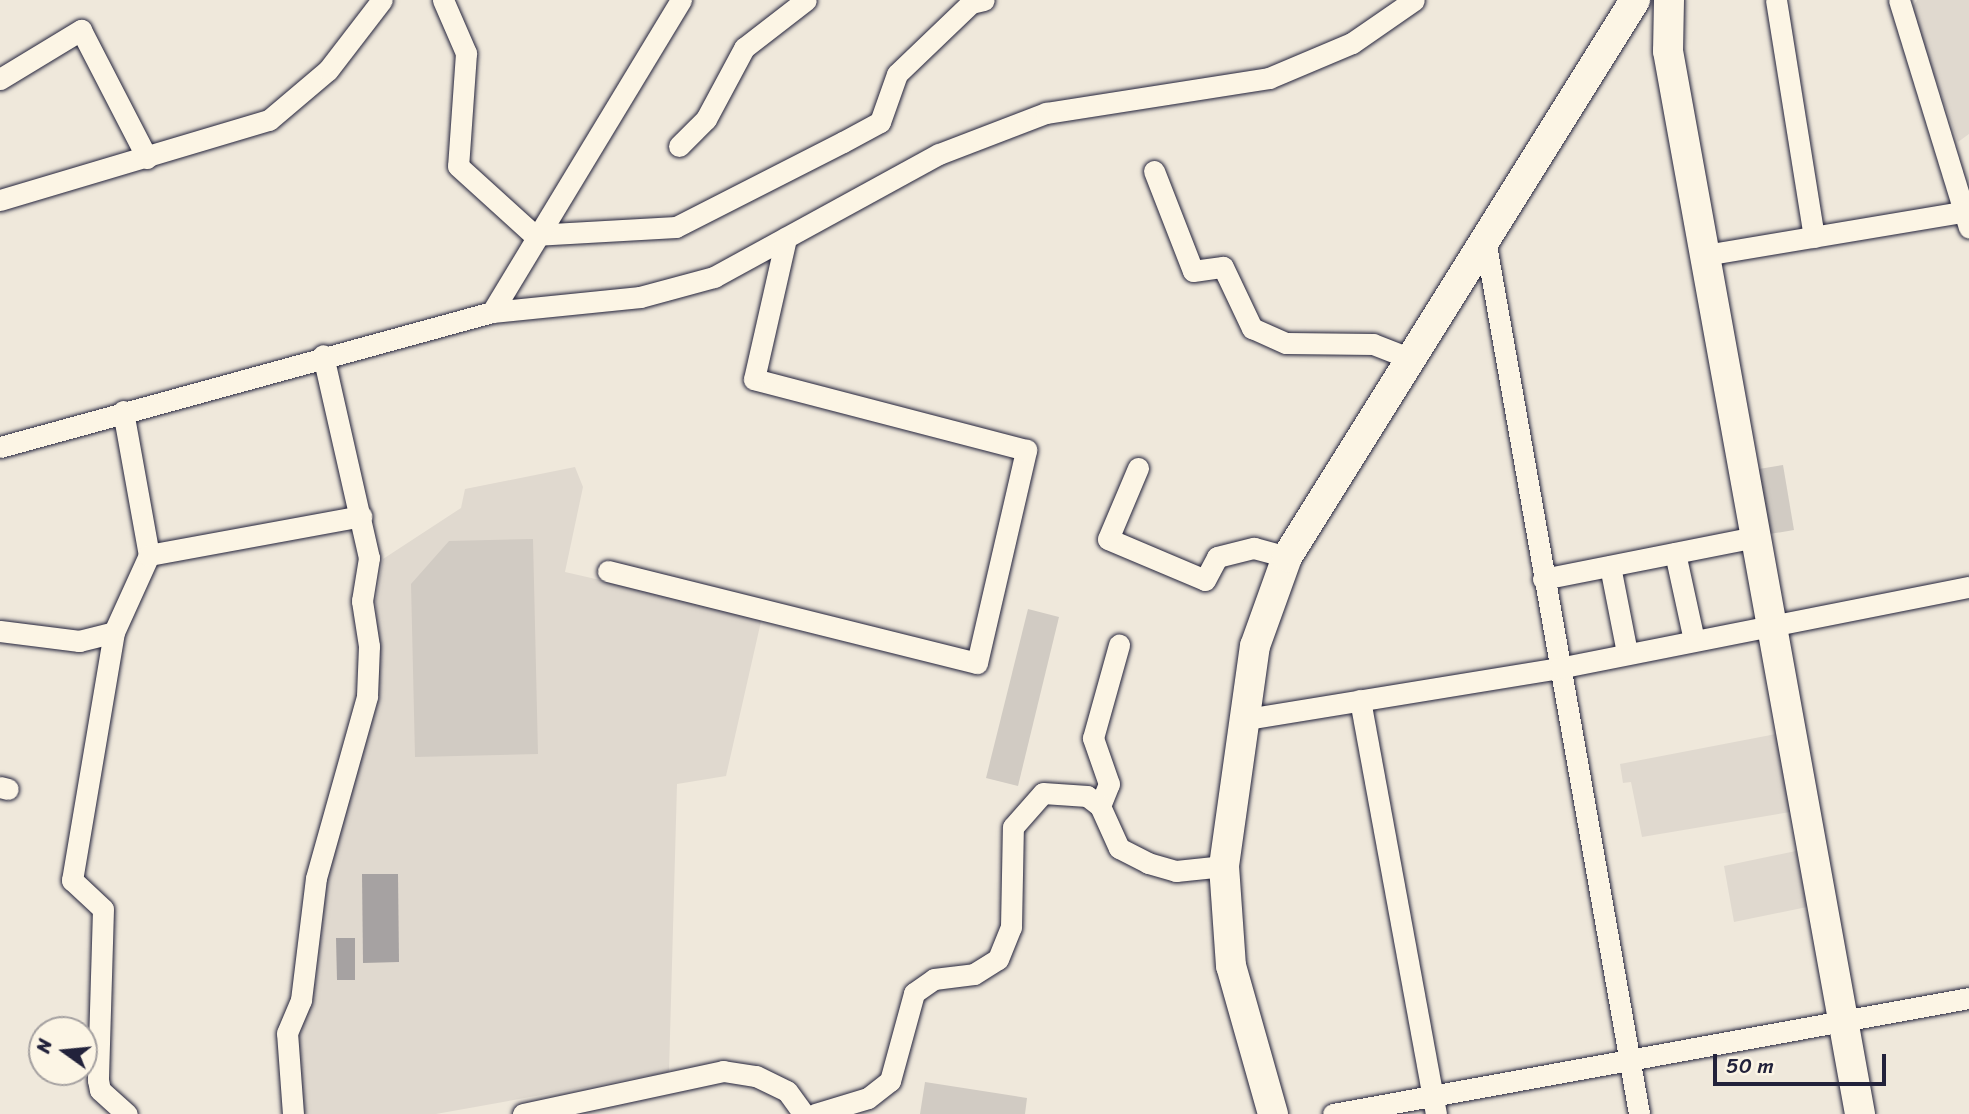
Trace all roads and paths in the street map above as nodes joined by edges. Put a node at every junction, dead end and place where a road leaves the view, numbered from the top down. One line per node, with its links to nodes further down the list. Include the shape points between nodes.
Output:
1 (382, 0): 13 (street, via 328,70 269,120)
2 (443, 0): 17 (street, via 466,53 458,166)
3 (681, 0): 17 (street)
4 (806, 0): 12 (street, via 744,48 706,120)
5 (984, 0): 17 (street, via 971,3 897,74 880,122 843,142 676,227)
6 (1635, 0): 20 (street)
7 (1669, 0): 21 (street, via 1668,51)
8 (1776, 0): 18 (street)
9 (1899, 0): 16 (street)
10 (1410, 1): 19 (street, via 1352,43 1269,78 1046,113 939,154)
11 (0, 79): 13 (street, via 81,30)
12 (678, 146)
13 (147, 158): 15 (street)
14 (1154, 171): 24 (street, via 1193,271 1223,267 1251,328 1286,343 1373,344)
15 (0, 200)
16 (1966, 219): 18 (street)
17 (534, 235): 22 (street)
18 (1814, 237): 21 (street)
19 (786, 238): 22 (street, via 714,277 640,297); 34 (street, via 754,379 1026,450 977,663)
20 (1486, 245): 24 (street); 35 (street)
21 (1705, 255): 29 (street)
22 (492, 312): 23 (street)
23 (323, 355): 25 (street); 28 (street)
24 (1414, 360): 32 (street)
25 (123, 411): 26 (street); 31 (street)
26 (0, 447)
27 (1138, 468): 32 (street, via 1108,540 1205,580 1217,556 1254,548)
28 (361, 516): 31 (street); 53 (street, via 369,558 362,601 367,696 316,878 301,1000 287,1033)
29 (1756, 537): 30 (street); 37 (street)
30 (1675, 553): 33 (street); 40 (street)
31 (149, 555): 39 (street)
32 (1287, 557): 45 (street, via 1255,646)
33 (1610, 566): 35 (street); 42 (street)
34 (608, 571)
35 (1544, 579): 43 (street)
36 (1969, 587): 37 (street)
37 (1773, 623): 40 (street); 49 (street)
38 (0, 631): 39 (street, via 79,642)
39 (114, 632): 52 (street, via 72,880 103,909 98,1080 100,1090)
40 (1694, 640): 42 (street)
41 (1119, 645): 46 (street, via 1093,738 1109,784)
42 (1627, 653): 43 (street)
43 (1559, 668): 44 (street); 50 (street)
44 (1360, 701): 45 (street); 51 (street)
45 (1241, 720): 47 (street)
46 (1100, 806): 47 (street, via 1119,848 1148,863 1176,871); 56 (street, via 1070,791 1043,793 1027,805 1013,827 1011,927 998,959 974,974 934,979 914,993 890,1081 868,1098)
47 (1224, 866): 57 (street, via 1231,966)
48 (1969, 998): 49 (street)
49 (1843, 1020): 50 (street); 60 (street)
50 (1630, 1061): 51 (street); 59 (street)
51 (1434, 1105): 58 (street)
52 (127, 1114)
53 (293, 1114)
54 (523, 1114): 55 (street, via 723,1071 756,1076 787,1091)
55 (804, 1114)
56 (815, 1114)
57 (1273, 1114)
58 (1333, 1114)
59 (1640, 1114)
60 (1860, 1114)

